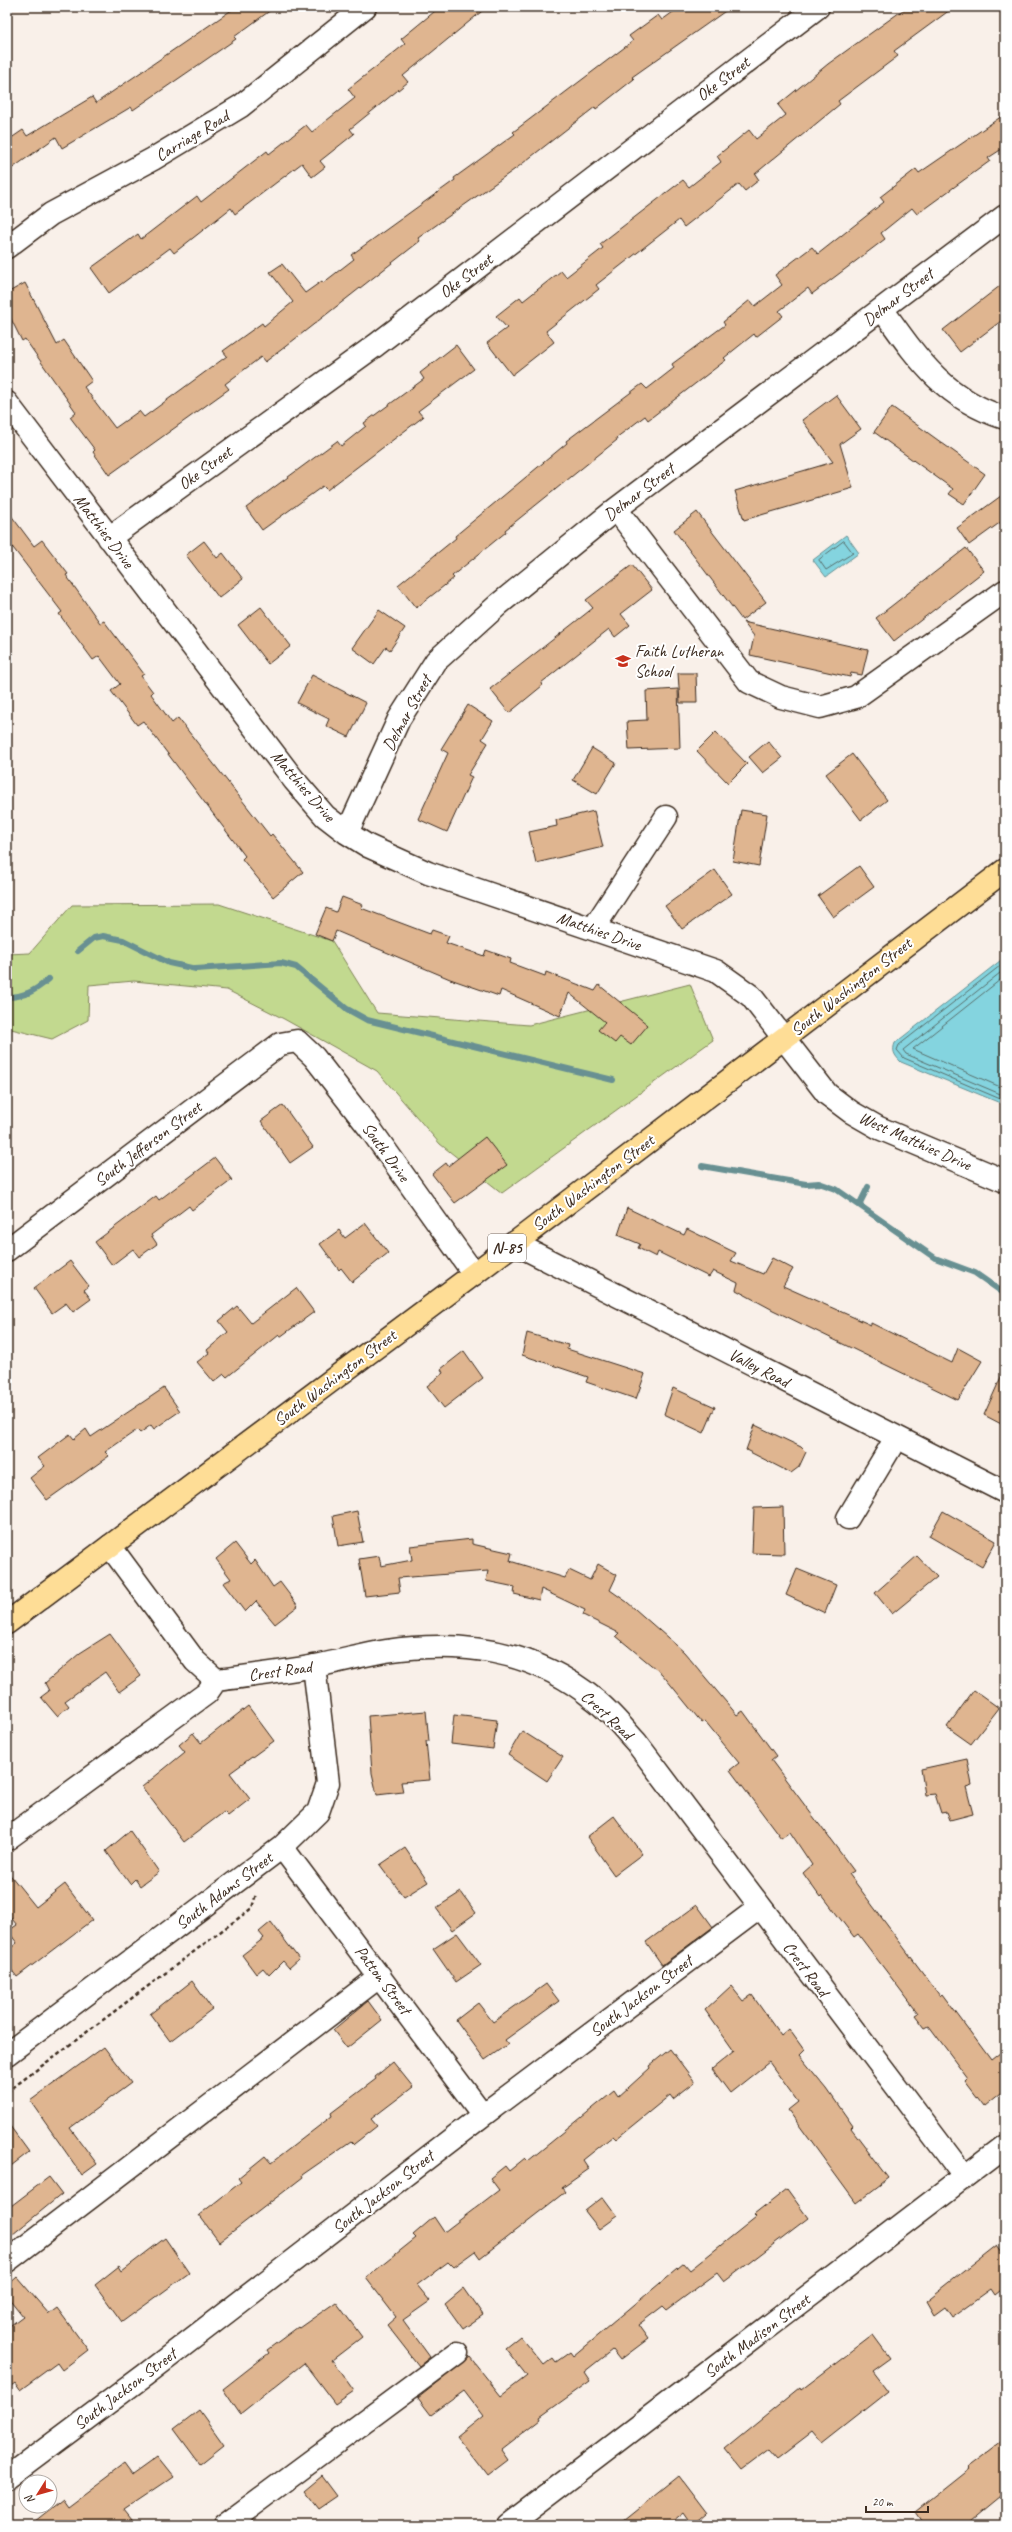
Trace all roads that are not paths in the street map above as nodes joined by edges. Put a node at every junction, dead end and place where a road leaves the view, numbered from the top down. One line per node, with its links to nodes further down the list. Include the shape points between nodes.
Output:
1 (365, 7): 4 (street, Carriage Road, via 241,106 153,159 51,214)
2 (818, 7): 9 (street, Oke Street, via 376,345)
3 (1005, 216): 5 (street, Delmar Street)
4 (7, 247)
5 (882, 309): 7 (street, via 922,364 951,391 991,414); 8 (street, Delmar Street)
6 (11, 417): 9 (street, Matthies Drive)
7 (1005, 418)
8 (616, 509): 10 (street, via 749,682 782,697 820,707 856,697); 12 (street, Delmar Street, via 499,604 436,661 400,719)
9 (109, 538): 12 (street, Matthies Drive, via 294,780 325,816)
10 (1005, 591)
11 (666, 817): 14 (street)
12 (347, 833): 14 (street, Matthies Drive, via 368,846 428,873)
13 (1005, 870): 15 (main road, South Washington Street / N-85)
14 (593, 929): 15 (street, Matthies Drive, via 716,971 751,996)
15 (786, 1038): 17 (street, West Matthies Drive, via 827,1094 851,1112 879,1128); 18 (main road, South Washington Street / N-85)
16 (290, 1042): 19 (street, South Jefferson Street, via 280,1044); 20 (street, South Drive, via 297,1041 314,1057 371,1130)
17 (1005, 1181)
18 (514, 1243): 20 (main road, South Washington Street / N-85); 21 (street, Valley Road)
19 (7, 1250)
20 (474, 1274): 24 (main road, South Washington Street / N-85)
21 (896, 1438): 22 (street, Valley Road); 23 (street)
22 (1005, 1492)
23 (848, 1518)
24 (110, 1546): 25 (main road, South Washington Street / N-85); 27 (street, via 195,1661)
25 (7, 1623)
26 (314, 1666): 27 (street, Crest Road); 29 (street, South Adams Street, via 328,1783 318,1812); 30 (street, Crest Road, via 385,1651 431,1646 466,1647 514,1656 555,1673 594,1699 636,1742)
27 (216, 1680): 28 (street, via 207,1693)
28 (7, 1839)
29 (282, 1847): 31 (street, Patton Street); 32 (street, South Adams Street)
30 (759, 1908): 33 (street, South Jackson Street); 35 (street, Crest Road)
31 (380, 1976): 33 (street, Patton Street); 36 (street)
32 (7, 2054)
33 (483, 2115): 38 (street, South Jackson Street)
34 (1005, 2146): 35 (street, South Madison Street)
35 (964, 2176): 40 (street, South Madison Street)
36 (7, 2261)
37 (458, 2353): 39 (street)
38 (7, 2478)
39 (225, 2525)
40 (508, 2525)

